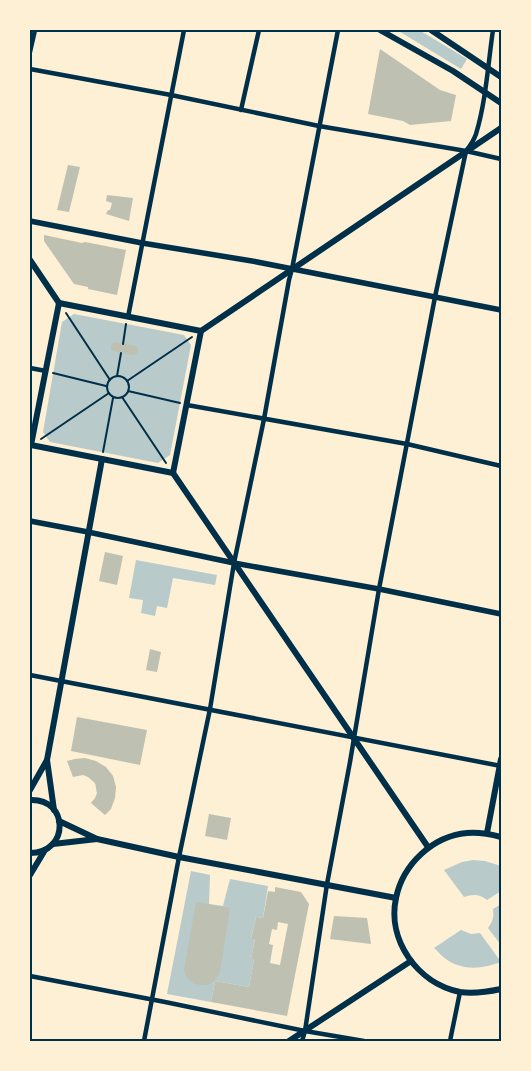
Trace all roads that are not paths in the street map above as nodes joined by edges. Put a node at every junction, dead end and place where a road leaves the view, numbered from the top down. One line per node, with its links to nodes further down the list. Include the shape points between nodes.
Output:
1 (35, 30): 8 (street)
2 (184, 30): 13 (street)
3 (259, 30): 15 (street)
4 (338, 30): 16 (street)
5 (380, 30): 12 (main road)
6 (431, 30): 9 (main road)
7 (493, 30): 9 (street)
8 (30, 52)
9 (488, 67): 11 (main road); 12 (street)
10 (30, 69): 13 (street)
11 (501, 77)
12 (485, 92): 14 (main road); 18 (street, via 475,136)
13 (171, 95): 15 (street); 21 (street)
14 (501, 102)
15 (241, 110): 16 (street)
16 (319, 126): 18 (street); 23 (street)
17 (501, 128): 18 (main road)
18 (466, 151): 19 (street); 23 (main road); 24 (street)
19 (501, 159)
20 (30, 221): 21 (street)
21 (142, 243): 23 (street); 27 (street)
22 (30, 260): 25 (main road)
23 (292, 269): 24 (street); 28 (main road); 32 (street)
24 (435, 297): 26 (street); 33 (street)
25 (59, 303): 27 (main road); 30 (main road)
26 (501, 310)
27 (128, 317): 28 (main road)
28 (201, 331): 31 (main road)
29 (30, 368): 30 (street)
30 (46, 371): 34 (main road)
31 (186, 405): 32 (street); 37 (main road)
32 (264, 419): 33 (street); 40 (street)
33 (406, 444): 36 (street); 41 (street)
34 (30, 446): 35 (main road)
35 (102, 459): 37 (main road); 39 (main road)
36 (501, 466)
37 (173, 473): 40 (main road)
38 (30, 521): 39 (street)
39 (88, 532): 40 (street); 44 (main road)
40 (234, 563): 41 (street); 45 (street); 46 (main road)
41 (379, 589): 42 (street); 46 (street)
42 (501, 614)
43 (30, 675): 44 (street)
44 (61, 681): 45 (street); 47 (main road)
45 (210, 709): 46 (street); 60 (street)
46 (354, 738): 48 (street); 57 (main road); 62 (street)
47 (47, 760): 49 (main road); 51 (main road)
48 (501, 763): 53 (main road)
49 (30, 790)
50 (30, 800): 51 (main road, via 40,800)
51 (54, 810): 52 (main road)
52 (59, 821): 55 (main road); 56 (main road, via 58,838)
53 (487, 833): 54 (main road); 57 (main road, via 466,833)
54 (501, 837)
55 (97, 839): 56 (main road); 60 (main road)
56 (53, 844): 58 (main road)
57 (428, 847): 63 (main road, via 413,861)
58 (46, 850): 59 (main road); 61 (main road)
59 (30, 854)
60 (179, 857): 62 (main road); 68 (street)
61 (30, 875)
62 (327, 884): 63 (main road); 69 (street)
63 (396, 898): 64 (main road, via 395,920 400,942)
64 (410, 962): 67 (main road, via 424,976); 69 (main road)
65 (30, 976): 68 (street)
66 (501, 989): 67 (main road, via 481,993)
67 (460, 992): 74 (street)
68 (152, 999): 69 (street); 70 (street)
69 (305, 1031): 71 (main road); 72 (street); 73 (street)
70 (144, 1041)
71 (289, 1041)
72 (302, 1041)
73 (364, 1041)
74 (450, 1041)

